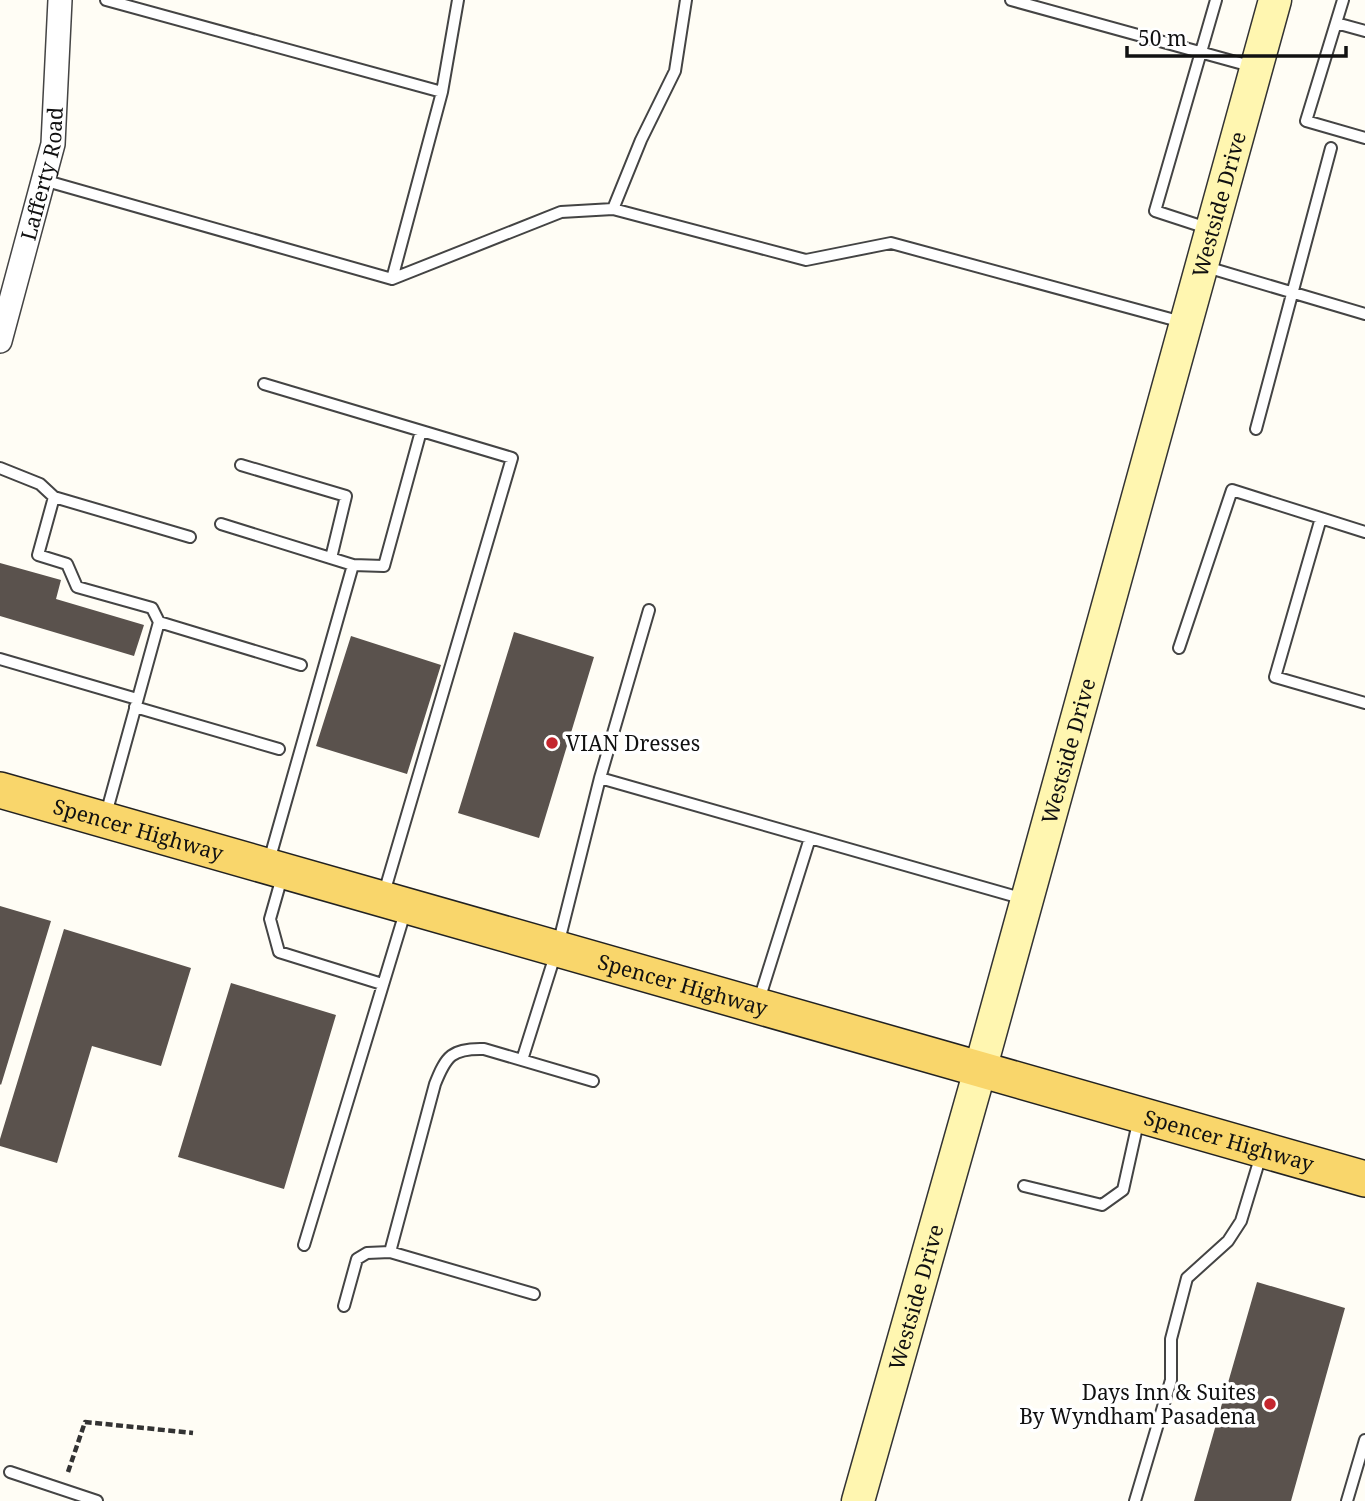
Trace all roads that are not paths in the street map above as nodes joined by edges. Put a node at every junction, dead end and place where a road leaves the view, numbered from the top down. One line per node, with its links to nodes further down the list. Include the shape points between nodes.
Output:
1 (60, 0): 16 (street, Lafferty Road, via 53,144)
2 (106, 0): 13 (lane)
3 (458, 0): 13 (lane)
4 (686, 0): 17 (lane, via 675,71 640,140)
5 (1011, 0): 11 (lane)
6 (1216, 0): 11 (lane)
7 (1275, 0): 12 (street, Westside Drive)
8 (1343, 0): 9 (lane)
9 (1336, 23): 10 (lane); 14 (lane, via 1306,121)
10 (1365, 31)
11 (1201, 53): 12 (lane); 18 (lane, via 1155,211)
12 (1256, 68): 18 (street, Westside Drive)
13 (442, 92): 20 (lane)
14 (1365, 138)
15 (1331, 148): 21 (lane)
16 (43, 180): 20 (lane); 22 (street, Lafferty Road)
17 (613, 209): 20 (lane, via 561,212); 24 (lane, via 806,260 891,243)
18 (1212, 230): 19 (street, Westside Drive)
19 (1202, 266): 21 (lane); 24 (street, Westside Drive)
20 (392, 279)
21 (1293, 293): 23 (lane); 27 (lane)
22 (5, 306): 25 (street, Lafferty Road)
23 (1365, 314)
24 (1185, 322): 51 (street, Westside Drive)
25 (0, 341)
26 (264, 384): 28 (lane)
27 (1256, 429)
28 (421, 431): 37 (lane, via 384,566); 52 (lane, via 512,458)
29 (241, 465): 36 (lane, via 346,496)
30 (0, 468): 31 (lane, via 40,484)
31 (54, 497): 35 (lane); 39 (lane, via 38,555 67,564 77,587 152,608)
32 (1321, 518): 34 (lane); 40 (lane, via 1233,490); 44 (lane, via 1275,677)
33 (221, 524): 36 (lane)
34 (1365, 532)
35 (190, 537)
36 (331, 558): 37 (lane)
37 (353, 565): 50 (lane)
38 (649, 610): 46 (lane)
39 (159, 622): 42 (lane); 43 (lane)
40 (1179, 648)
41 (0, 659): 43 (lane)
42 (301, 665)
43 (136, 703): 45 (lane); 48 (lane)
44 (1365, 703)
45 (279, 749)
46 (600, 778): 49 (lane); 53 (lane)
47 (0, 790): 48 (main road, Spencer Highway)
48 (104, 820): 50 (main road, Spencer Highway)
49 (810, 838): 51 (lane); 55 (lane)
50 (276, 869): 52 (main road, Spencer Highway); 54 (lane, via 270,919 279,952)
51 (1027, 899): 57 (street, Westside Drive)
52 (395, 903): 53 (main road, Spencer Highway); 54 (lane)
53 (557, 949): 55 (main road, Spencer Highway); 56 (lane)
54 (382, 984): 63 (lane)
55 (757, 1006): 57 (main road, Spencer Highway)
56 (522, 1060): 58 (lane); 64 (lane, via 467,1049 450,1055 441,1068)
57 (980, 1070): 59 (main road, Spencer Highway); 70 (street, Westside Drive)
58 (593, 1081)
59 (1140, 1115): 60 (main road, Spencer Highway); 62 (lane, via 1123,1190 1101,1205)
60 (1262, 1150): 61 (main road, Spencer Highway); 71 (lane, via 1241,1222 1228,1241 1187,1278 1171,1339 1171,1380)
61 (1365, 1179)
62 (1024, 1186)
63 (304, 1245)
64 (390, 1252): 65 (lane); 66 (lane, via 367,1253 358,1259)
65 (534, 1294)
66 (344, 1306)
67 (1365, 1440): 72 (lane)
68 (10, 1472): 69 (lane)
69 (97, 1501)
70 (858, 1501)
71 (1135, 1501)
72 (1347, 1501)

